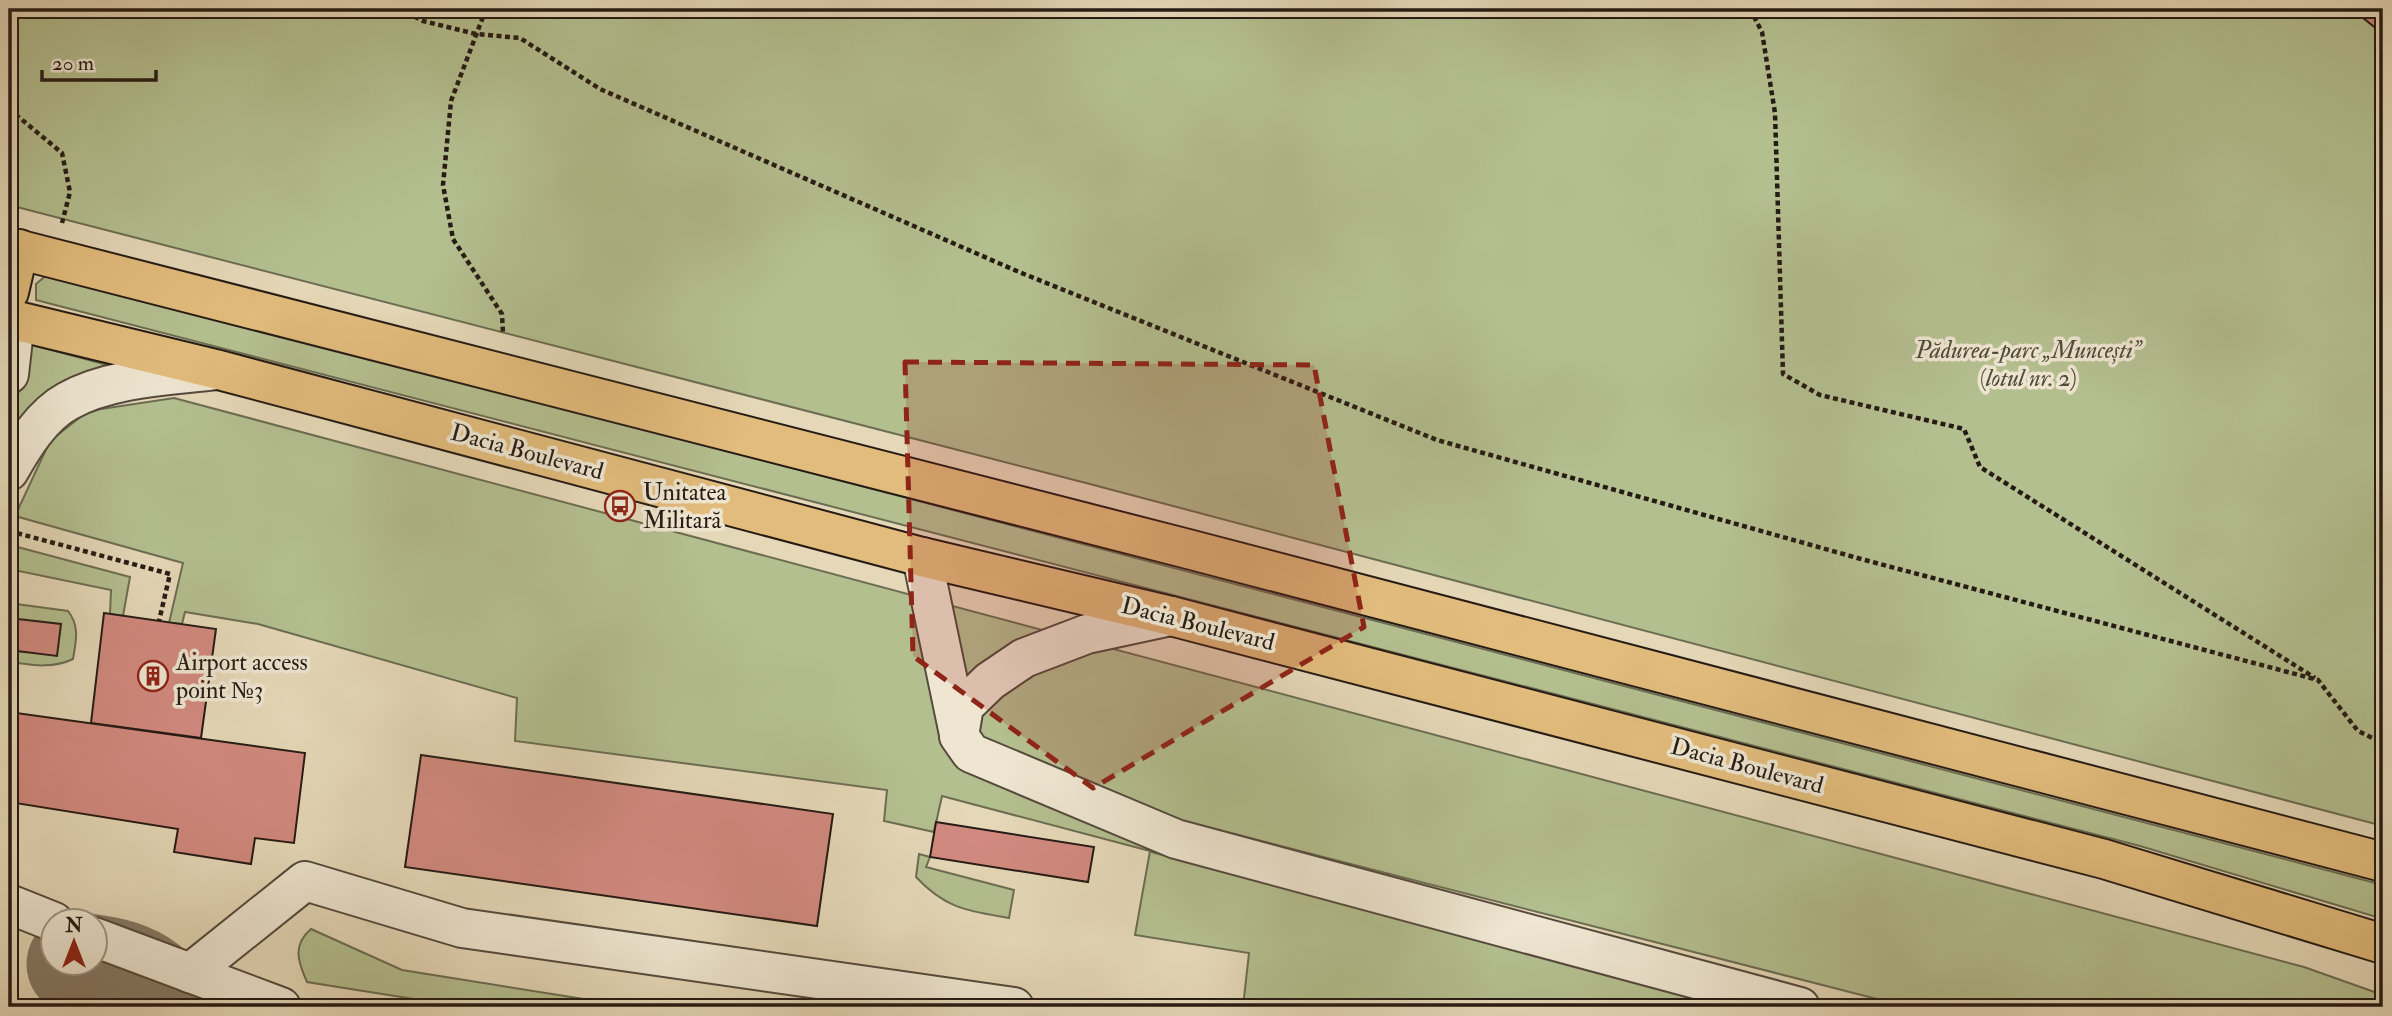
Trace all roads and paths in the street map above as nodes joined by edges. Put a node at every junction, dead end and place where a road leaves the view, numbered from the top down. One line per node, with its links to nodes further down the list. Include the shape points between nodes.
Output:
1 (399, 9): 4 (path, via 424,21)
2 (486, 9): 4 (path)
3 (1750, 9): 16 (path, via 1762,32 1775,113 1783,374 1820,395 1964,429 1980,467)
4 (476, 34): 9 (path, via 451,101 443,185 453,239 502,314); 16 (path, via 520,38 612,95 1019,272 1437,439 1861,559)
5 (9, 109): 6 (path, via 62,153 70,192)
6 (27, 251): 7 (main road); 9 (main road)
7 (11, 310): 8 (main road, Dacia Boulevard); 10 (lane)
8 (219, 370): 11 (lane, via 122,383 67,401 27,439); 13 (main road, Dacia Boulevard)
9 (503, 373): 19 (main road)
10 (9, 374)
11 (9, 471)
12 (9, 531): 15 (path, via 170,574)
13 (922, 557): 14 (main road, Dacia Boulevard); 17 (lane)
14 (1171, 616): 17 (lane, via 1087,634 1024,658 964,706); 23 (main road, Dacia Boulevard, via 2104,859)
15 (159, 621)
16 (2318, 680): 18 (path, via 2358,731)
17 (959, 736): 27 (lane, via 971,753 1176,839)
18 (2383, 743)
19 (2383, 862)
20 (9, 904): 21 (lane)
21 (38, 916)
22 (108, 942): 24 (lane)
23 (2383, 944)
24 (190, 973): 25 (lane); 26 (lane, via 306,881 462,928)
25 (281, 1007)
26 (1014, 1007)
27 (1800, 1007)

